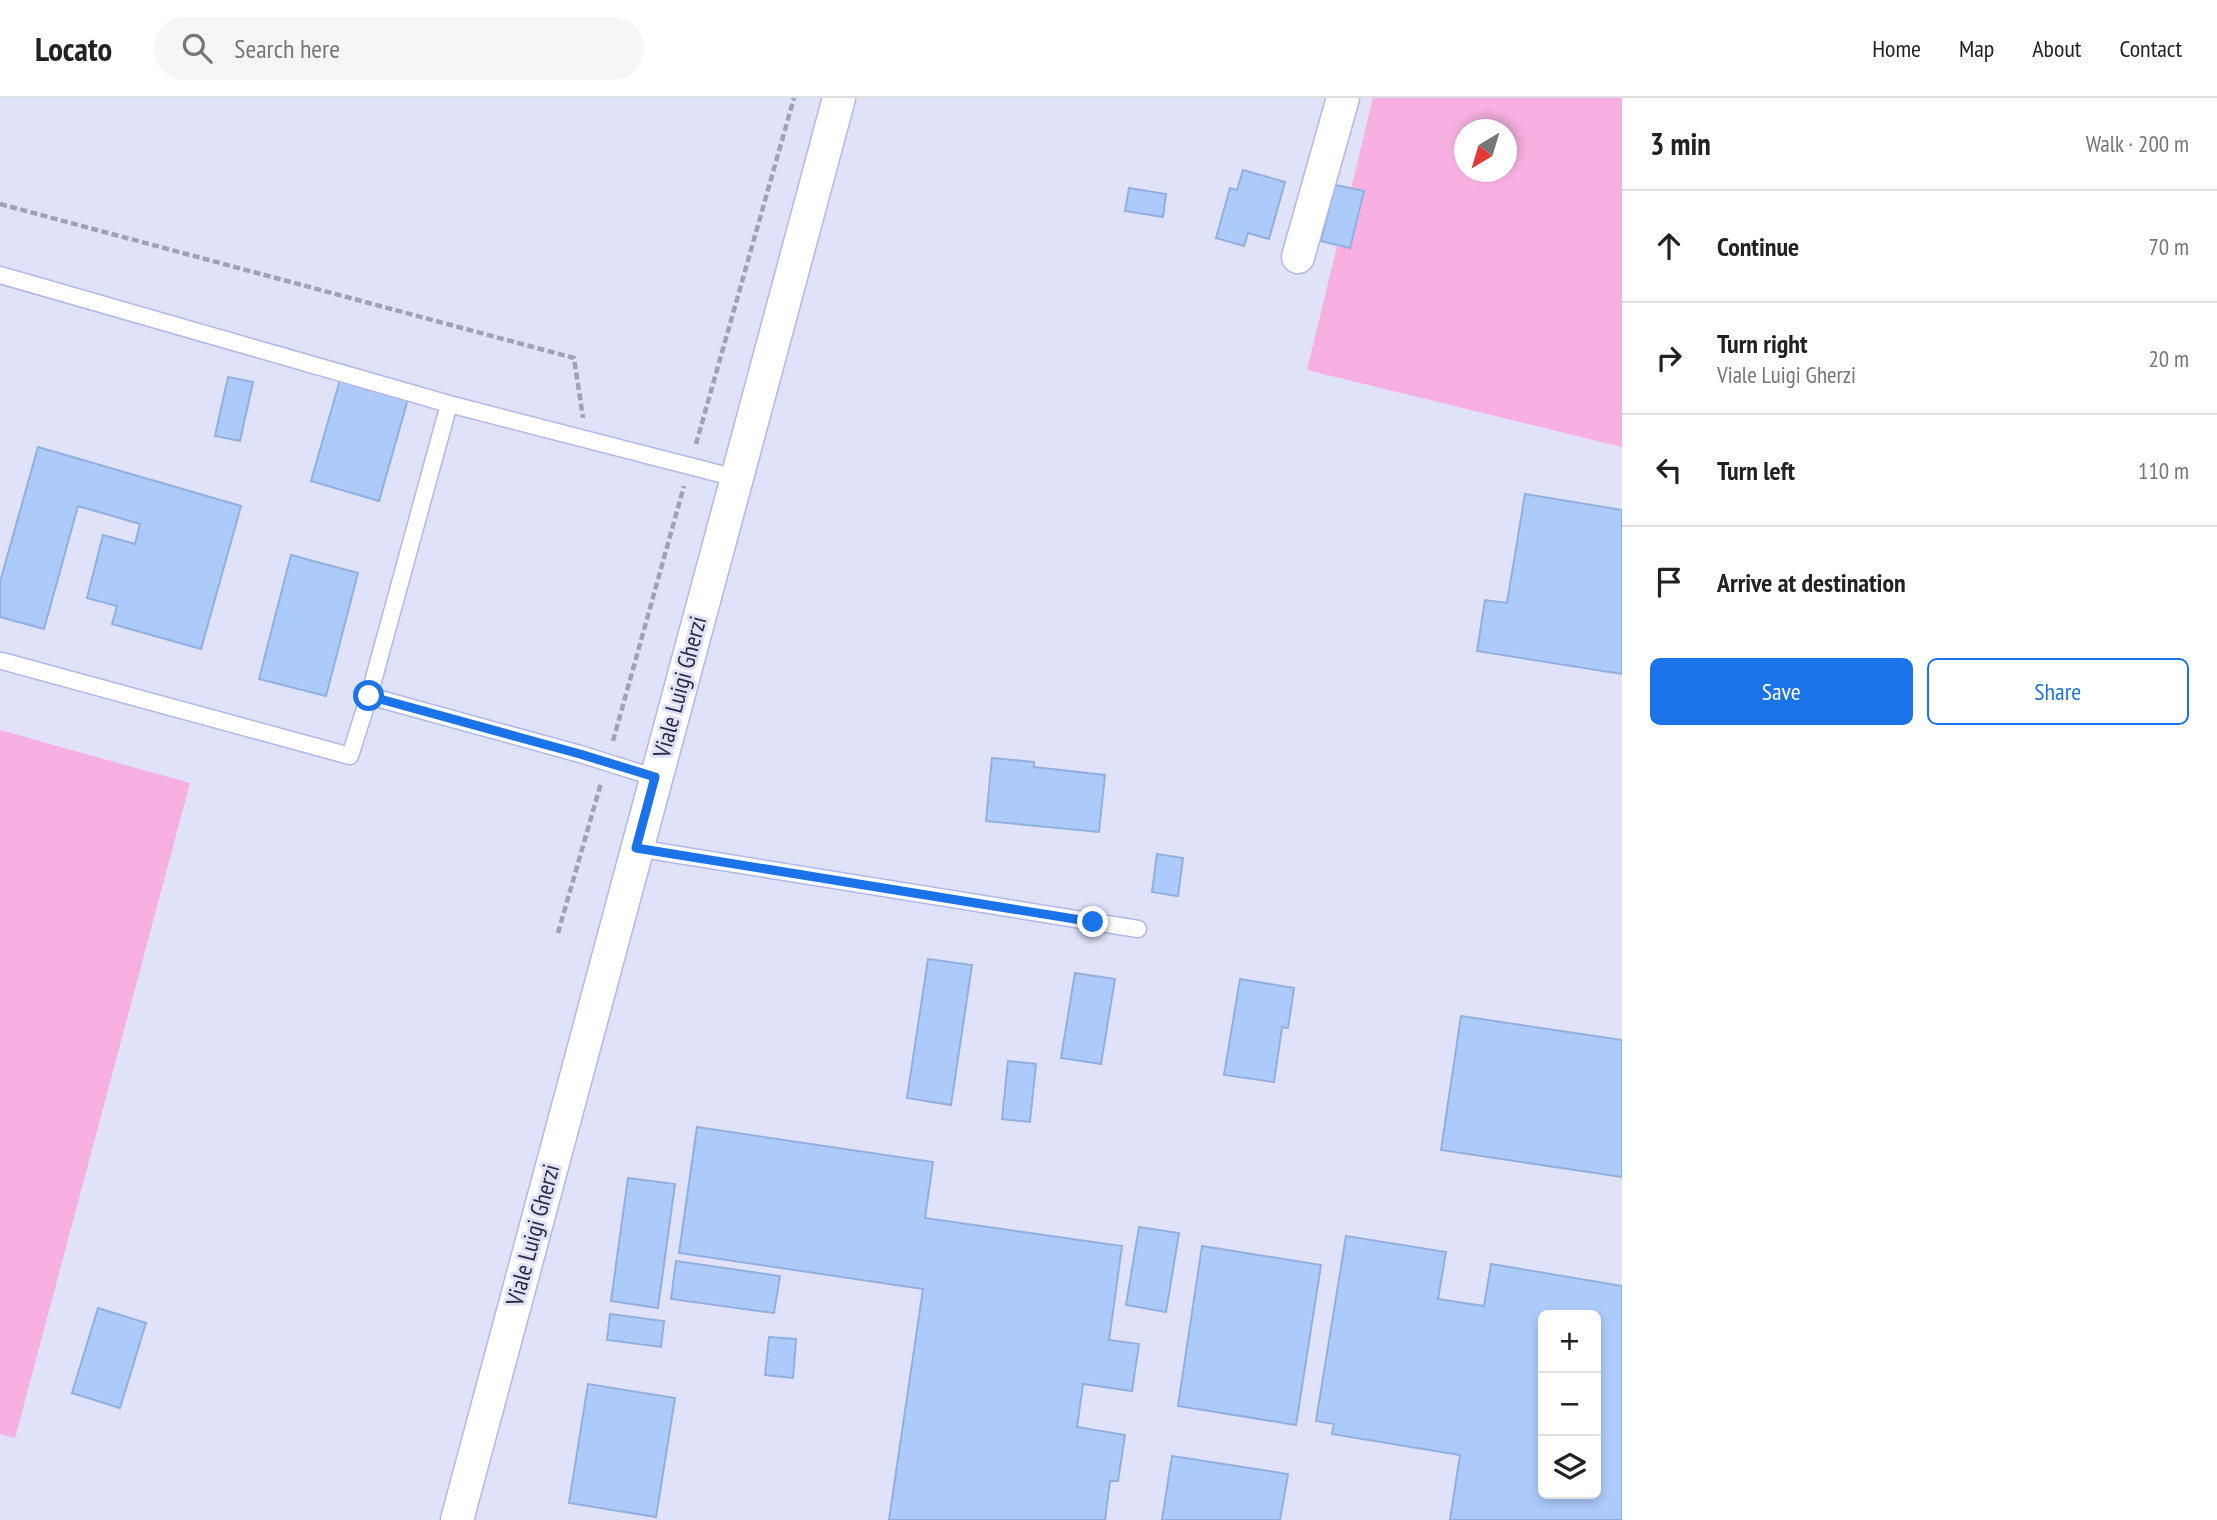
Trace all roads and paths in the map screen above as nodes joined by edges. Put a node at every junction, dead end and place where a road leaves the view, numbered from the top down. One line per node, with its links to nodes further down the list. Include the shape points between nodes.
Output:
1 (793, 98): 9 (path)
2 (839, 98): 10 (street, Viale Luigi Gherzi)
3 (1343, 98): 5 (street)
4 (0, 204): 8 (path, via 574,358)
5 (1298, 257)
6 (0, 275): 7 (lane)
7 (449, 404): 8 (lane); 12 (lane)
8 (586, 439): 9 (lane)
9 (690, 466): 10 (lane); 13 (path)
10 (736, 478): 14 (street, Viale Luigi Gherzi)
11 (2, 662): 12 (lane, via 350,756)
12 (369, 696): 13 (lane)
13 (607, 762): 14 (lane); 17 (path)
14 (659, 778): 15 (street, Viale Luigi Gherzi)
15 (636, 848): 16 (lane); 18 (street, Viale Luigi Gherzi)
16 (1138, 929)
17 (558, 933)
18 (457, 1520)

